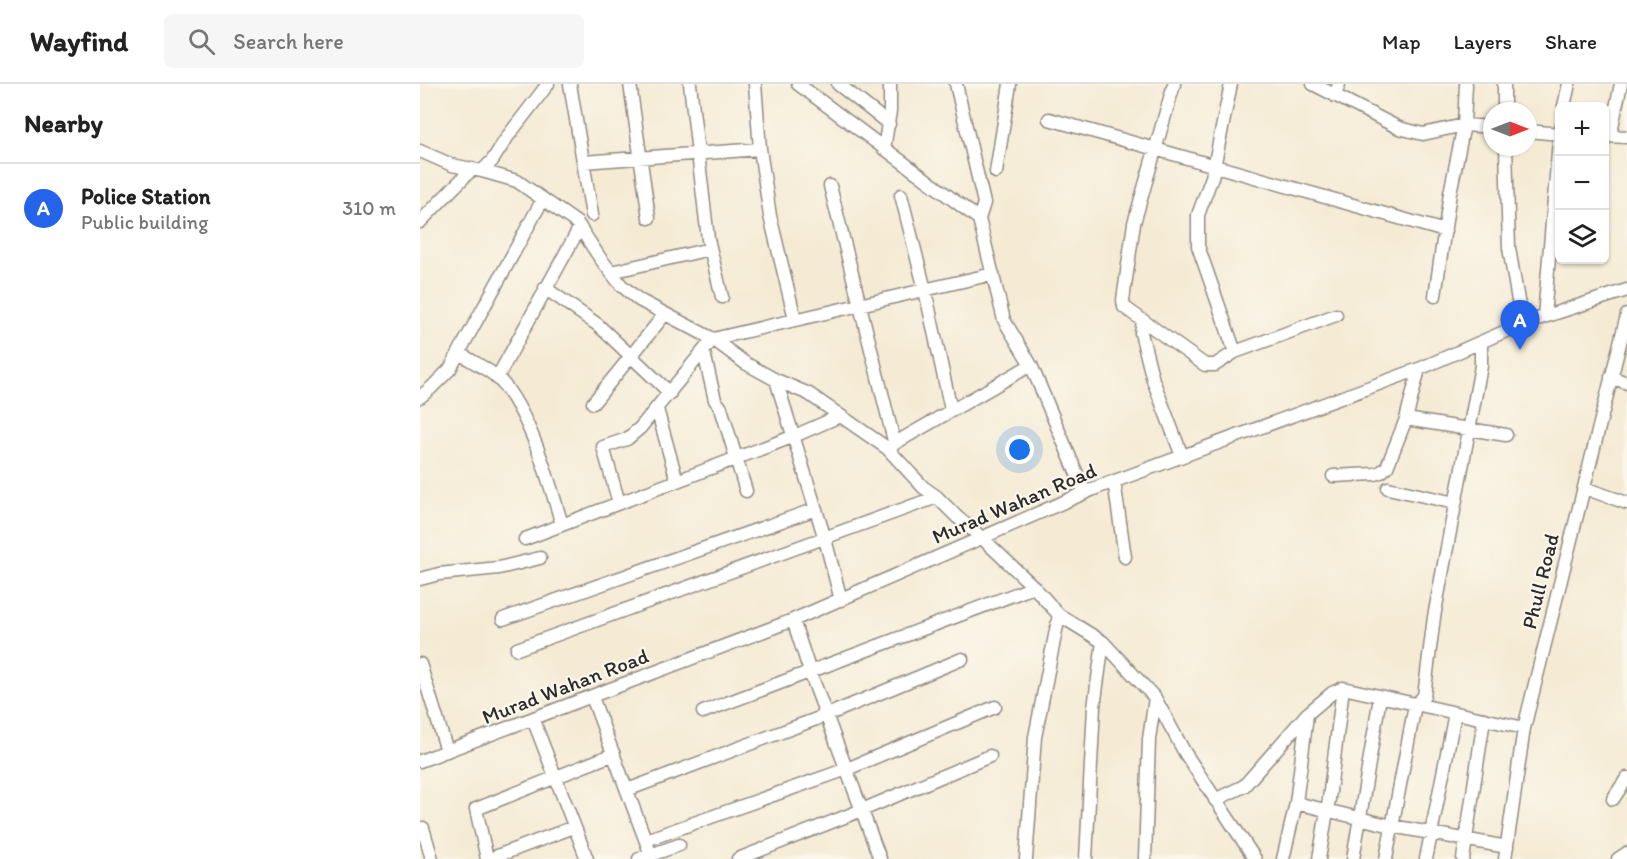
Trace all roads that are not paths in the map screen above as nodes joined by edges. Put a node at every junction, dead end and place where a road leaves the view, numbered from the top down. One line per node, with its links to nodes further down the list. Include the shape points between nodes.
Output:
1 (548, 84): 40 (street, via 492,161)
2 (570, 84): 38 (street)
3 (630, 84): 37 (street)
4 (690, 84): 34 (street)
5 (754, 84): 31 (street)
6 (798, 84): 30 (street)
7 (838, 84): 22 (street)
8 (890, 84): 22 (street)
9 (956, 84): 47 (street, via 984,203)
10 (1010, 84): 41 (street)
11 (1174, 84): 32 (street)
12 (1231, 84): 39 (street)
13 (1313, 84): 18 (street)
14 (1466, 84): 23 (street)
15 (1504, 84): 19 (street)
16 (1569, 84): 20 (street)
17 (1621, 84): 25 (street)
18 (1337, 90): 23 (street, via 1399,128 1423,134)
19 (1504, 102)
20 (1565, 102)
21 (1049, 119): 32 (street)
22 (889, 124): 30 (street)
23 (1464, 125): 24 (street); 50 (street)
24 (1483, 126)
25 (1609, 129)
26 (1537, 131): 27 (street)
27 (1555, 132)
28 (1609, 136): 29 (street)
29 (1627, 137)
30 (884, 148): 47 (street)
31 (760, 149): 34 (street); 64 (street, via 770,216)
32 (1156, 150): 39 (street); 65 (street, via 1134,223 1123,300 1124,307)
33 (420, 151): 40 (street, via 452,165)
34 (697, 153): 37 (street); 51 (street)
35 (1506, 156): 66 (street, via 1509,248)
36 (1557, 156): 63 (street)
37 (641, 157): 38 (street); 46 (street)
38 (583, 162): 45 (street)
39 (1214, 166): 50 (street); 69 (street, via 1198,215 1198,246)
40 (477, 170): 44 (street, via 517,181); 48 (street)
41 (996, 172)
42 (830, 186): 59 (street)
43 (901, 195): 55 (street)
44 (543, 199): 49 (street); 70 (street)
45 (592, 215)
46 (649, 218)
47 (979, 219): 53 (street)
48 (420, 222)
49 (580, 227): 52 (street); 54 (street)
50 (1445, 231): 57 (street)
51 (710, 249): 52 (street); 58 (street)
52 (611, 272): 60 (street, via 639,300)
53 (993, 274): 55 (street); 73 (street, via 1004,320)
54 (545, 288): 72 (street, via 598,325); 76 (street)
55 (925, 290): 59 (street); 83 (street)
56 (1627, 290): 63 (street, Murad Wahan Road)
57 (1435, 296)
58 (722, 297)
59 (859, 305): 64 (street); 89 (street)
60 (665, 314): 67 (street); 72 (street)
61 (1336, 315): 69 (street)
62 (1627, 315): 75 (street, Phull Road)
63 (1544, 317): 66 (street, Murad Wahan Road)
64 (795, 320): 67 (street)
65 (1143, 321): 69 (street, via 1205,365 1215,365); 90 (street, via 1141,333 1153,380)
66 (1522, 324): 68 (street, Murad Wahan Road)
67 (713, 339): 71 (street); 77 (street)
68 (1481, 343): 74 (street, Murad Wahan Road); 86 (street, via 1481,366)
69 (1235, 352)
70 (459, 353): 76 (street); 80 (street, via 450,369)
71 (704, 353): 79 (street); 91 (street, via 715,400)
72 (631, 356): 79 (street); 81 (street)
73 (1031, 365): 83 (street); 98 (street)
74 (1419, 369): 85 (street); 90 (street, Murad Wahan Road)
75 (1611, 376): 78 (street); 96 (street, Phull Road)
76 (497, 378): 104 (street, via 515,400 528,428)
77 (776, 380): 84 (street, via 809,394); 88 (street)
78 (1627, 382)
79 (670, 393): 82 (street)
80 (420, 397)
81 (593, 403)
82 (657, 409): 93 (street); 100 (street, via 627,439 603,447)
83 (951, 410): 89 (street)
84 (840, 416): 88 (street); 89 (street)
85 (1406, 419): 86 (street); 92 (street, via 1382,472)
86 (1469, 429): 87 (street); 101 (street)
87 (1506, 435)
88 (792, 437): 91 (street); 103 (street)
89 (890, 445): 99 (street, via 923,487)
90 (1182, 456): 94 (street, Murad Wahan Road)
91 (736, 458): 93 (street); 97 (street)
92 (1333, 477)
93 (677, 481): 100 (street)
94 (1114, 481): 98 (street, Murad Wahan Road); 108 (street)
95 (1388, 488): 101 (street)
96 (1584, 488): 102 (street); 133 (street, Phull Road)
97 (746, 491)
98 (1085, 493): 105 (street, Murad Wahan Road)
99 (937, 497): 105 (street); 107 (street)
100 (619, 503): 104 (street)
101 (1455, 503): 125 (street, via 1424,696)
102 (1627, 503)
103 (816, 509): 107 (street); 114 (street)
104 (562, 525): 106 (street)
105 (981, 537): 111 (street); 112 (street, Murad Wahan Road)
106 (525, 539)
107 (825, 539): 112 (street); 117 (street)
108 (1125, 557)
109 (540, 558): 110 (street)
110 (420, 579)
111 (1034, 587): 113 (street); 120 (street)
112 (841, 600): 115 (street, Murad Wahan Road)
113 (1059, 615): 116 (street); 164 (street, via 1035,737)
114 (503, 619)
115 (793, 620): 120 (street); 122 (street, Murad Wahan Road)
116 (1103, 642): 124 (street); 165 (street, via 1094,707)
117 (518, 649)
118 (962, 659): 130 (street)
119 (420, 664): 134 (street)
120 (810, 672): 127 (street); 130 (street)
121 (1343, 688): 123 (street); 129 (street); 146 (street)
122 (592, 697): 131 (street, Murad Wahan Road); 135 (street)
123 (1380, 697): 125 (street); 147 (street)
124 (1155, 698): 143 (street); 166 (street, via 1149,739)
125 (1415, 705): 128 (street); 148 (street)
126 (995, 707): 138 (street)
127 (703, 712)
128 (1455, 713): 132 (street); 151 (street)
129 (1307, 714): 143 (street, via 1244,786); 144 (street)
130 (827, 715): 138 (street); 141 (street)
131 (533, 719): 134 (street, Murad Wahan Road); 139 (street)
132 (1484, 719): 133 (street); 153 (street)
133 (1524, 728): 155 (street, Phull Road)
134 (447, 751): 137 (street, Murad Wahan Road)
135 (614, 754): 139 (street); 141 (street)
136 (990, 756): 145 (street)
137 (420, 761)
138 (847, 769): 145 (street); 152 (street)
139 (555, 777): 149 (street); 159 (street, via 476,809)
140 (1627, 778): 142 (street)
141 (627, 790): 152 (street)
142 (1613, 799)
143 (1215, 800): 167 (street)
144 (1296, 803): 146 (street); 168 (street)
145 (862, 810): 162 (street); 163 (street)
146 (1327, 811): 147 (street); 169 (street)
147 (1360, 819): 148 (street); 170 (street)
148 (1392, 826): 151 (street); 171 (street)
149 (574, 827): 159 (street); 160 (street)
150 (423, 828): 158 (street)
151 (1432, 833): 153 (street); 172 (street)
152 (646, 840): 157 (street)
153 (1466, 840): 155 (street); 173 (street)
154 (679, 845): 157 (street)
155 (1506, 853)
156 (1627, 854): 174 (street)
157 (651, 855): 161 (street)
158 (432, 859)
159 (488, 859)
160 (586, 859)
161 (639, 859)
162 (738, 859)
163 (880, 859)
164 (1026, 859)
165 (1086, 859)
166 (1145, 859)
167 (1254, 859)
168 (1283, 859)
169 (1319, 859)
170 (1353, 859)
171 (1386, 859)
172 (1426, 859)
173 (1463, 859)
174 (1618, 859)

